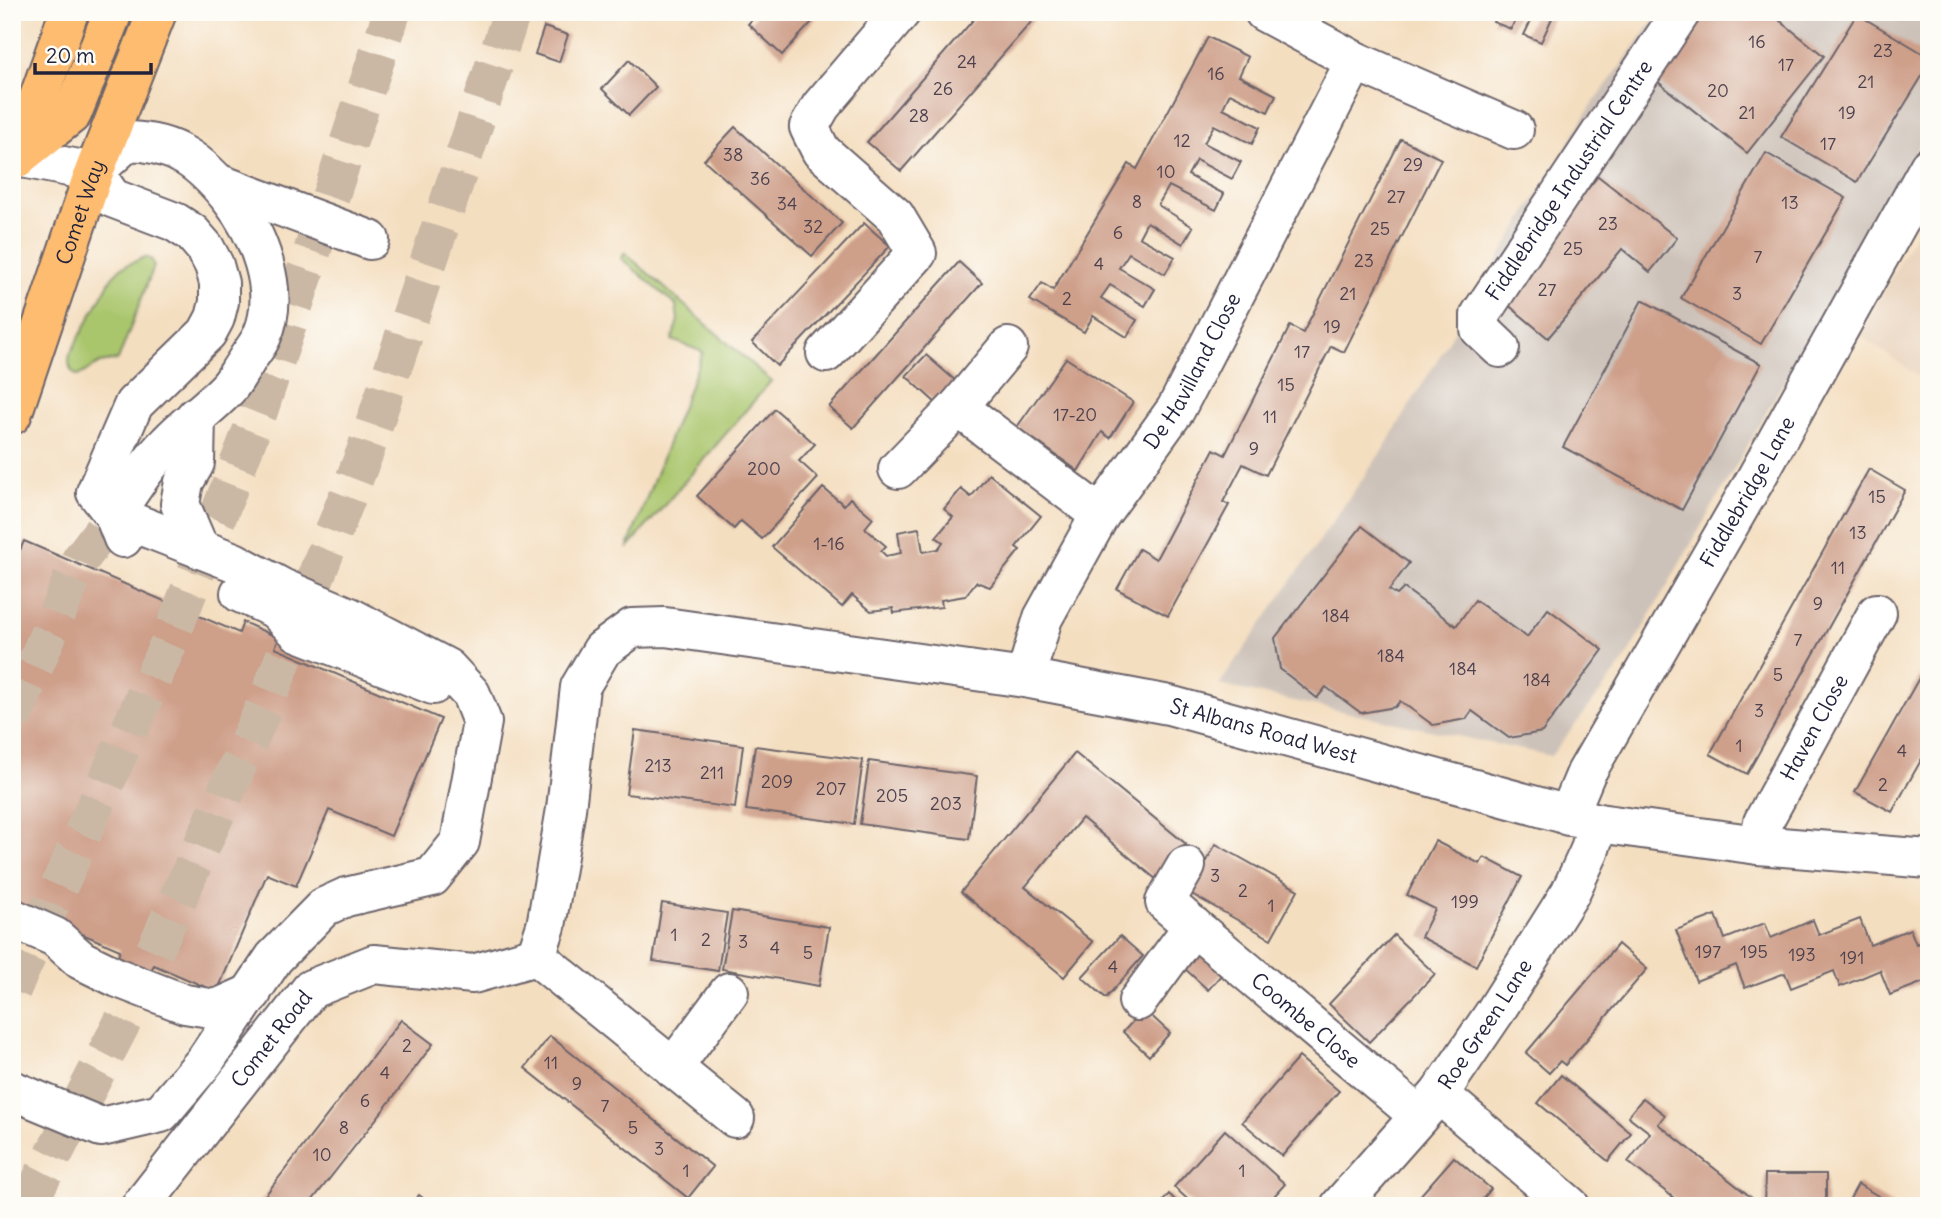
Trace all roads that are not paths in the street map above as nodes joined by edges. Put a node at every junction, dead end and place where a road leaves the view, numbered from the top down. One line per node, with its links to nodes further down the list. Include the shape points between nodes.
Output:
1 (69, 12): 9 (main road)
2 (113, 12): 9 (main road, via 72,114)
3 (157, 12): 11 (main road, Comet Way)
4 (901, 12): 16 (street, via 821,106 809,127 821,150 895,216 916,253)
5 (1264, 12): 7 (street)
6 (1681, 12): 15 (street, Fiddlebridge Industrial Centre, via 1480,315 1480,330)
7 (1355, 61): 8 (street); 22 (street, De Havilland Close, via 1176,409)
8 (1514, 130)
9 (14, 162): 11 (street)
10 (1929, 167): 27 (street, Fiddlebridge Lane, via 1587,773)
11 (94, 172): 12 (street, via 128,141 151,141 173,148); 18 (main road, Comet Way); 21 (street, via 112,198 192,233 205,248 219,283 219,302 207,333 134,404 96,492)
12 (218, 183): 13 (street); 19 (street, via 244,215 258,242 270,300 262,335 228,388)
13 (370, 240)
14 (1008, 347): 17 (street)
15 (1500, 348)
16 (826, 353)
17 (958, 407): 20 (street); 22 (street)
18 (12, 415)
19 (196, 416): 21 (street, via 157,454); 23 (street, via 195,463 184,482 180,504)
20 (898, 469)
21 (114, 515): 23 (street); 26 (street, via 124,541 275,609 298,632 446,690)
22 (1100, 515): 25 (street, De Havilland Close, via 1043,618)
23 (198, 548): 26 (street, via 350,617 447,668 471,694)
24 (1877, 613): 28 (street, Haven Close, via 1763,822)
25 (1025, 678): 27 (street, St Albans Road West, via 1169,705); 33 (street, St Albans Road West, via 665,626 632,628 602,650 580,687 564,822 546,926)
26 (482, 722): 36 (street, via 460,842 432,877 346,897 324,907 274,958)
27 (1583, 820): 28 (street, St Albans Road West); 39 (street, Roe Green Lane, via 1589,852 1570,893)
28 (1758, 845): 29 (street, St Albans Road West)
29 (1929, 859)
30 (1186, 866): 32 (street, Coombe Close, via 1166,902)
31 (12, 918): 36 (street, via 55,937 81,960 185,1004 216,1009)
32 (1193, 926): 34 (street); 39 (street, Coombe Close)
33 (536, 956): 37 (street); 41 (street, Comet Road, via 473,974 374,964 311,989)
34 (1156, 991)
35 (729, 992): 37 (street)
36 (252, 993): 38 (street, via 205,1061 161,1113 101,1127)
37 (673, 1068): 40 (street)
38 (12, 1090)
39 (1429, 1105): 42 (street, Roe Green Lane); 43 (street, Coombe Close)
40 (735, 1118)
41 (141, 1206)
42 (1340, 1206)
43 (1570, 1206)

